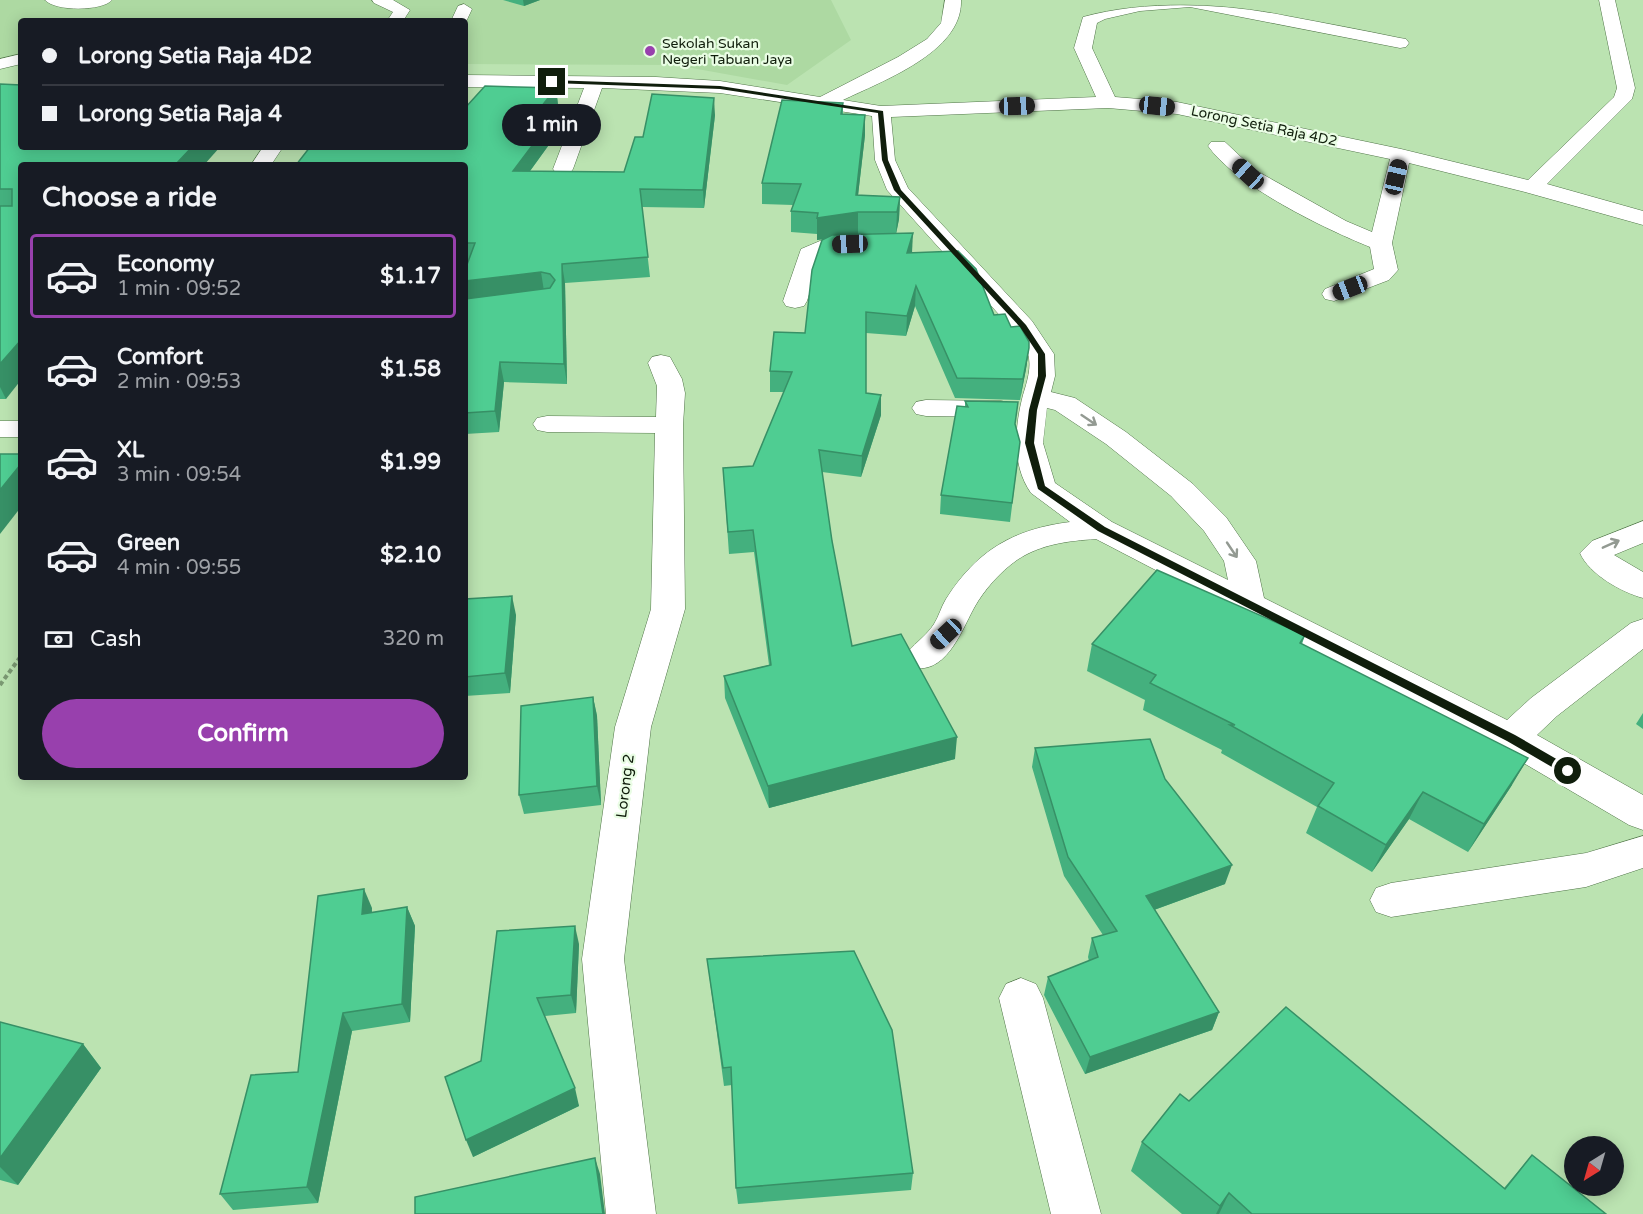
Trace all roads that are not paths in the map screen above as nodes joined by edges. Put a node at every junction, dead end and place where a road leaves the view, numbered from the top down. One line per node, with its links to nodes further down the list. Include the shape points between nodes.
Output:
1 (53, 0): 2 (street, via 74,5)
2 (104, 0)
3 (380, 0): 7 (street, via 402,10)
4 (953, 0): 17 (street, via 954,10 941,36)
5 (1607, 0): 22 (street, via 1626,88 1623,99)
6 (1312, 8): 8 (street)
7 (397, 18)
8 (1301, 24): 9 (street); 16 (street, via 1190,2 1140,6 1100,15 1089,21 1083,48)
9 (1400, 43)
10 (18, 60): 11 (street)
11 (0, 64)
12 (0, 76): 13 (street)
13 (18, 76)
14 (468, 81): 15 (street, Lorong Setia Raja 4D2)
15 (596, 82): 17 (street, Lorong Setia Raja 4D2, via 720,87); 21 (street)
16 (1108, 102): 18 (street, Lorong Setia Raja 4D2); 20 (street, Lorong Setia Raja 4D2, via 1177,108)
17 (823, 103): 18 (street, Lorong Setia Raja 4D2)
18 (881, 112): 29 (street, via 885,160 898,190 933,243 1023,326 1041,354 1042,376)
19 (1218, 146): 25 (street, via 1248,174 1338,226)
20 (1401, 155): 22 (street, Lorong Setia Raja 4D2); 25 (street)
21 (563, 169)
22 (1532, 187): 23 (street, Lorong Setia Raja 4D2)
23 (1643, 218)
24 (886, 243): 27 (street, via 827,245 809,254)
25 (1381, 243): 26 (street, via 1386,270)
26 (1334, 294)
27 (795, 301)
28 (661, 363): 32 (street, Lorong 2, via 671,380)
29 (1035, 403): 30 (street); 35 (street, via 1029,443 1041,487); 38 (street, one-way to 38, via 1065,404 1182,490 1215,524 1240,561)
30 (926, 408)
31 (547, 424): 32 (street)
32 (669, 425): 46 (street, Lorong 2, via 668,609 633,727 603,959)
33 (0, 429): 34 (street)
34 (18, 429)
35 (1101, 529): 38 (street); 40 (street, via 1064,530 1027,539 988,566 960,604 946,634)
36 (1643, 531): 37 (street, one-way to 36, via 1599,560 1596,553)
37 (1643, 587)
38 (1249, 603): 41 (street)
39 (1643, 631): 41 (street)
40 (921, 658)
41 (1511, 738): 42 (street)
42 (1643, 814)
43 (1643, 852): 44 (street, via 1586,870)
44 (1390, 900)
45 (1021, 998): 47 (street)
46 (631, 1214)
47 (1076, 1214)

